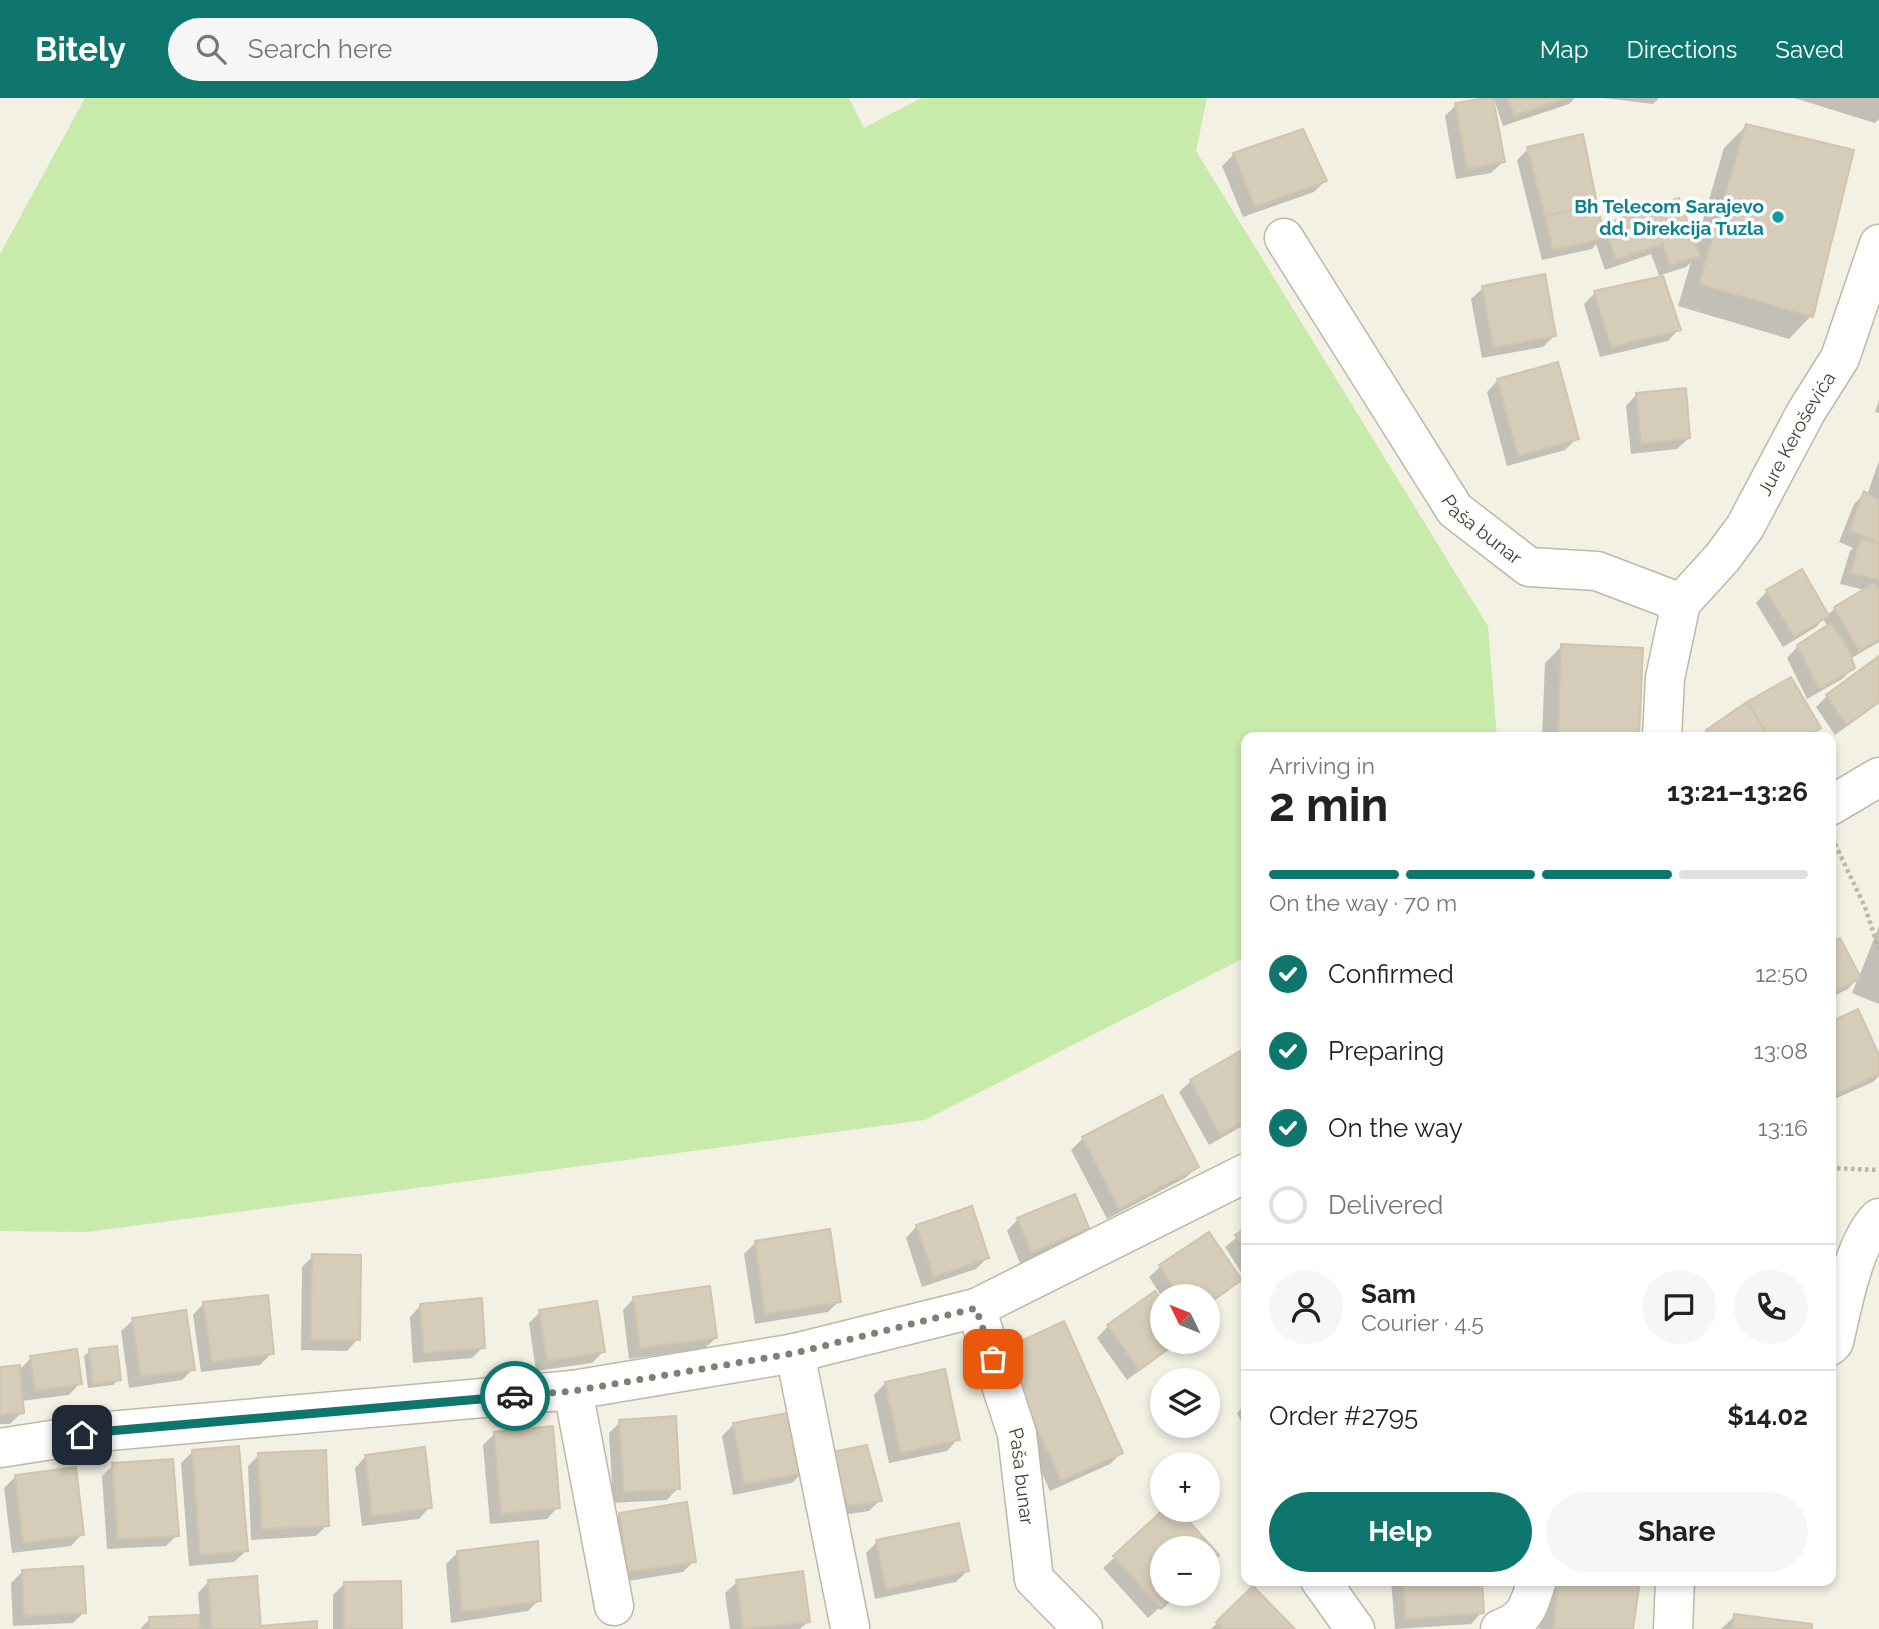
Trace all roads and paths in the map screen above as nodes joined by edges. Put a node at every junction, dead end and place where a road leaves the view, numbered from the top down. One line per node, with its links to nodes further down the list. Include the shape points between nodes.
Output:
1 (1284, 237): 3 (street, Paša bunar, via 1455,510 1529,567 1597,571)
2 (1879, 244): 3 (street, Jure Keroševića, via 1840,358 1745,527)
3 (1681, 603): 4 (street, via 1665,678)
4 (1662, 732)
5 (1879, 777): 6 (street)
6 (1836, 802)
7 (1836, 846): 8 (path)
8 (1879, 950)
9 (1836, 1168): 10 (path)
10 (1879, 1170)
11 (1241, 1176): 13 (street)
12 (1879, 1218): 14 (street, via 1862,1242)
13 (976, 1308): 15 (street); 23 (street, Paša bunar, via 1017,1434 1034,1578)
14 (1836, 1335)
15 (795, 1353): 16 (street); 22 (street)
16 (573, 1391): 17 (street, via 109,1431); 21 (street)
17 (0, 1448)
18 (1324, 1586): 24 (street)
19 (1534, 1586): 25 (street, via 1524,1616)
20 (1675, 1586): 26 (street)
21 (614, 1606)
22 (850, 1627)
23 (1083, 1629)
24 (1355, 1629)
25 (1500, 1629)
26 (1673, 1629)

